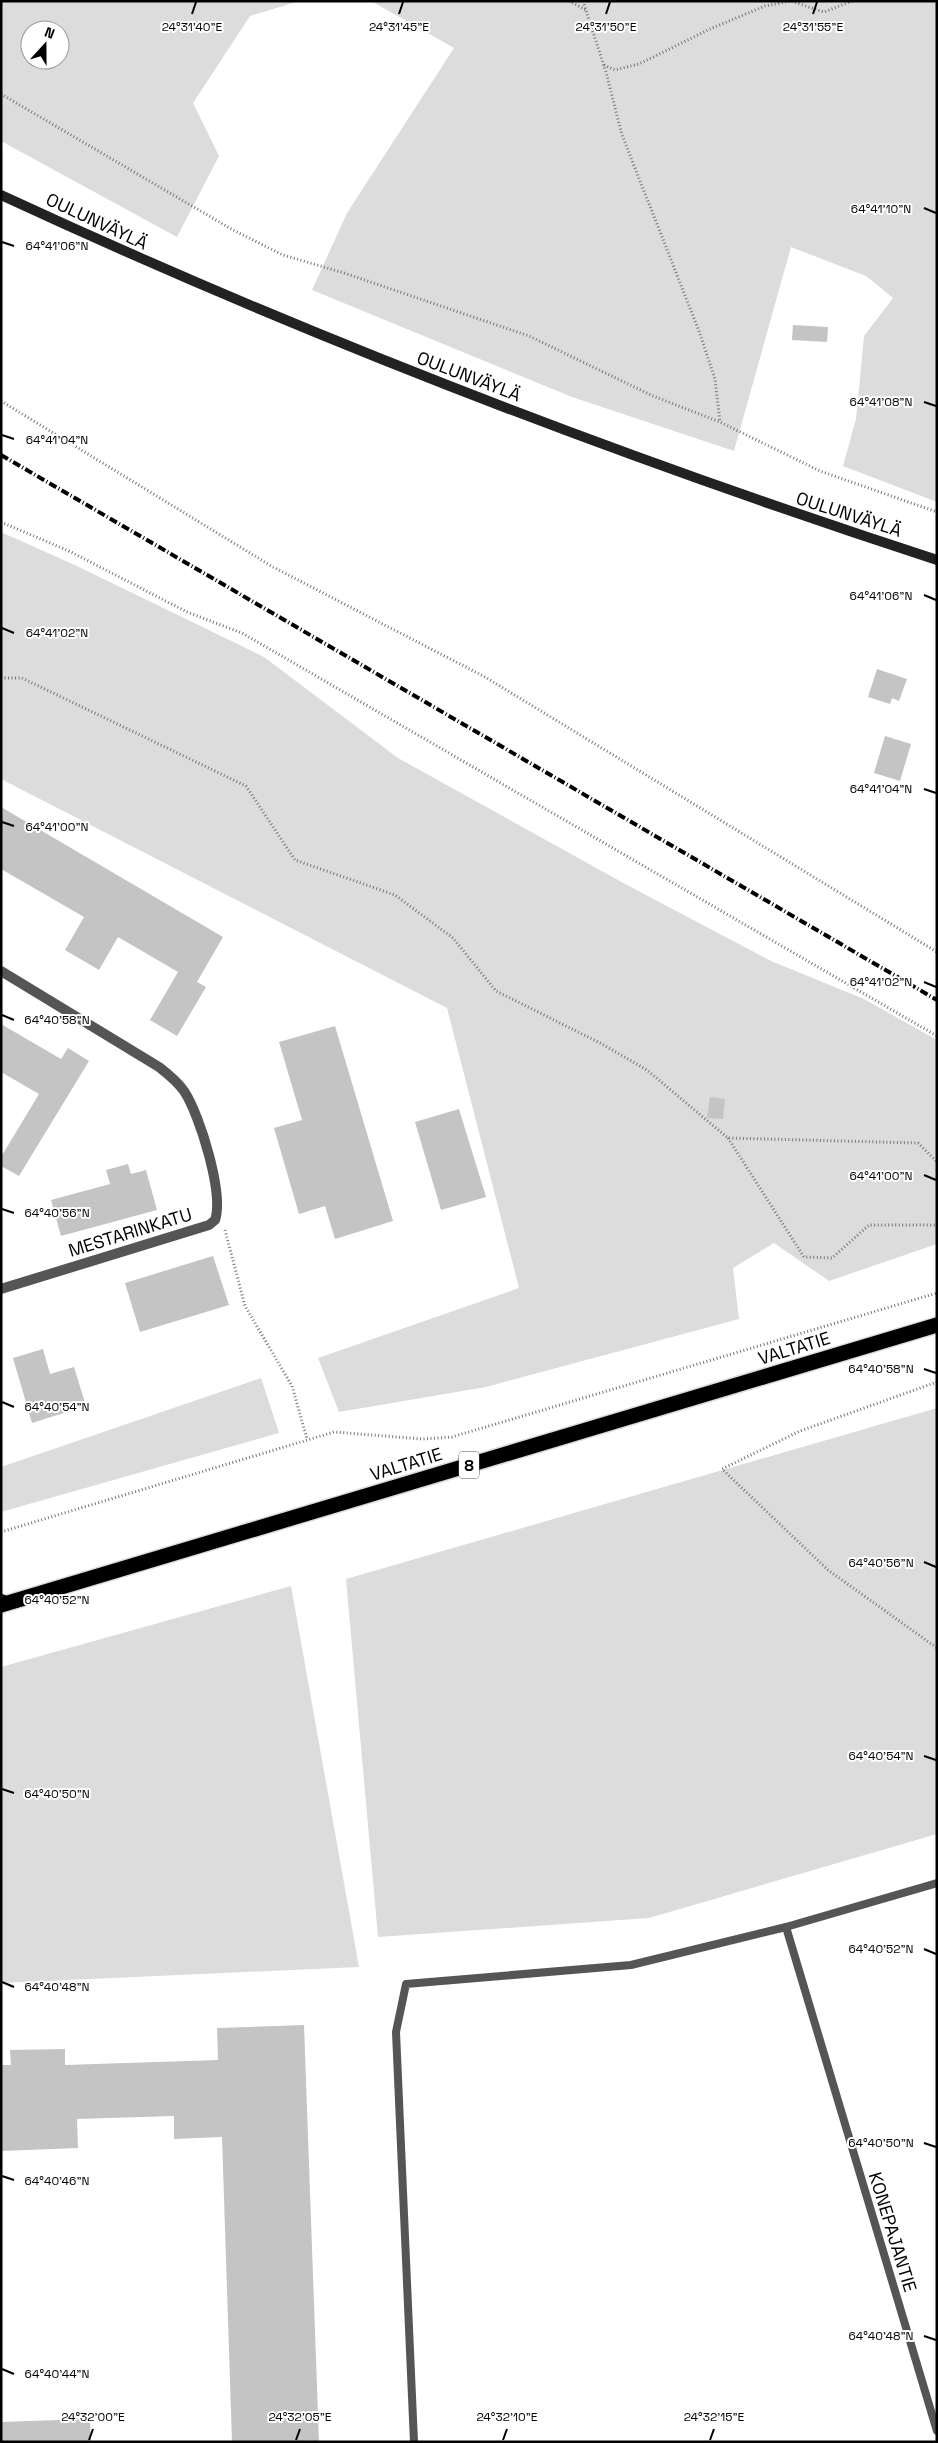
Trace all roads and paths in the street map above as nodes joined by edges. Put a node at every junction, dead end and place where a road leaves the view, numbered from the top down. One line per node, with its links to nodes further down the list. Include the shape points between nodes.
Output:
1 (569, 1): 4 (path)
2 (583, 1): 4 (path)
3 (852, 1): 5 (path, via 824,12 791,2 765,6 710,28 639,64 615,70)
4 (586, 11): 5 (path)
5 (604, 64): 9 (path, via 622,136 715,379)
6 (1, 94): 9 (path, via 233,230 283,255 529,336 653,396)
7 (1, 195): 12 (main road, OULUNVÄYLÄ, via 328,339 641,459)
8 (1, 401): 14 (path, via 272,567 485,677)
9 (720, 422): 10 (path, via 820,472)
10 (937, 512)
11 (1, 522): 16 (path, via 72,552 187,612 242,634)
12 (937, 560)
13 (1, 678): 17 (path, via 22,678 246,786 295,860 395,896 453,938 496,991 647,1070)
14 (937, 952)
15 (1, 971): 21 (street, MESTARINKATU, via 173,1078 190,1102 200,1125 218,1200 215,1220 209,1226)
16 (937, 1036)
17 (728, 1138): 18 (path, via 918,1143); 19 (path, via 804,1257 832,1258 869,1224)
18 (937, 1162)
19 (937, 1226)
20 (225, 1229): 25 (path, via 245,1306 292,1386)
21 (1, 1289)
22 (937, 1293): 25 (path, via 452,1437 422,1439 344,1432)
23 (937, 1325): 27 (highway, VALTATIE / 8)
24 (937, 1382): 28 (path, via 800,1431 722,1468 828,1570)
25 (307, 1439): 26 (path)
26 (1, 1532)
27 (1, 1605)
28 (937, 1648)
29 (937, 1883): 30 (lane)
30 (786, 1927): 31 (lane, KONEPAJANTIE); 32 (lane, via 631,1966 406,1984 396,2032)
31 (937, 2431)
32 (414, 2442)

